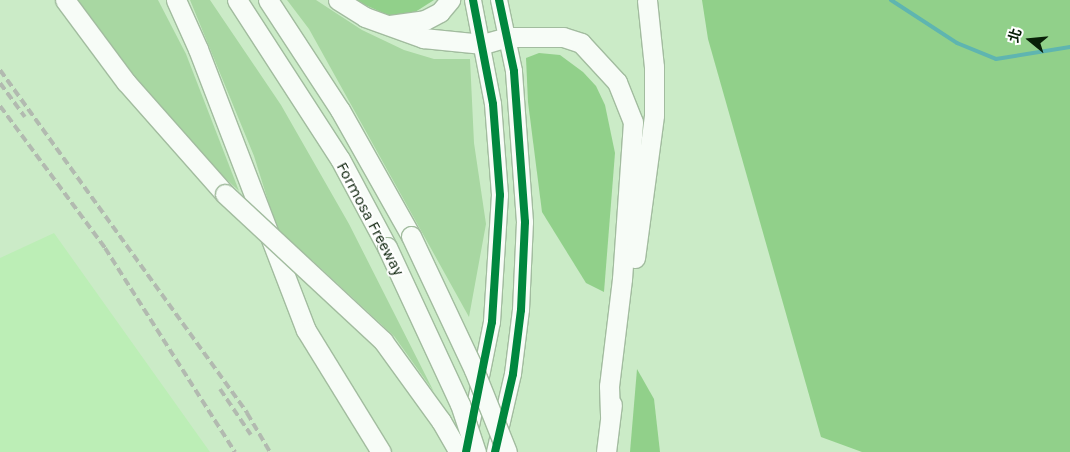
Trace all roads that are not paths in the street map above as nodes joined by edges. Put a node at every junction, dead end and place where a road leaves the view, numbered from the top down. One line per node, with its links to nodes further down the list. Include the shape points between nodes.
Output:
1 (65, 0): 17 (highway, bridge, via 126,82 225,194 382,341 441,421)
2 (176, 0): 13 (highway, via 198,49 306,330)
3 (236, 0): 19 (highway, Formosa Freeway, bridge, via 340,159 387,248 460,404)
4 (268, 0): 21 (highway, Formosa Freeway, bridge, via 340,110 410,236 474,370)
5 (338, 0): 10 (highway, via 365,17)
6 (450, 0): 10 (highway, via 440,12 425,20)
7 (473, 0): 12 (main road)
8 (500, 0): 11 (main road)
9 (647, 0): 14 (highway, via 654,66 654,115 619,376)
10 (389, 26): 12 (highway, via 423,38)
11 (508, 38): 12 (highway); 14 (highway, via 538,35 581,43 617,82 633,122 609,386); 20 (main road, via 524,183 525,222 521,310 513,374)
12 (483, 44): 18 (main road, via 500,195 492,322)
13 (353, 403): 15 (highway); 16 (highway)
14 (610, 416): 22 (highway)
15 (381, 452)
16 (394, 452)
17 (459, 452)
18 (466, 452)
19 (476, 452)
20 (495, 452)
21 (507, 452)
22 (606, 452)

